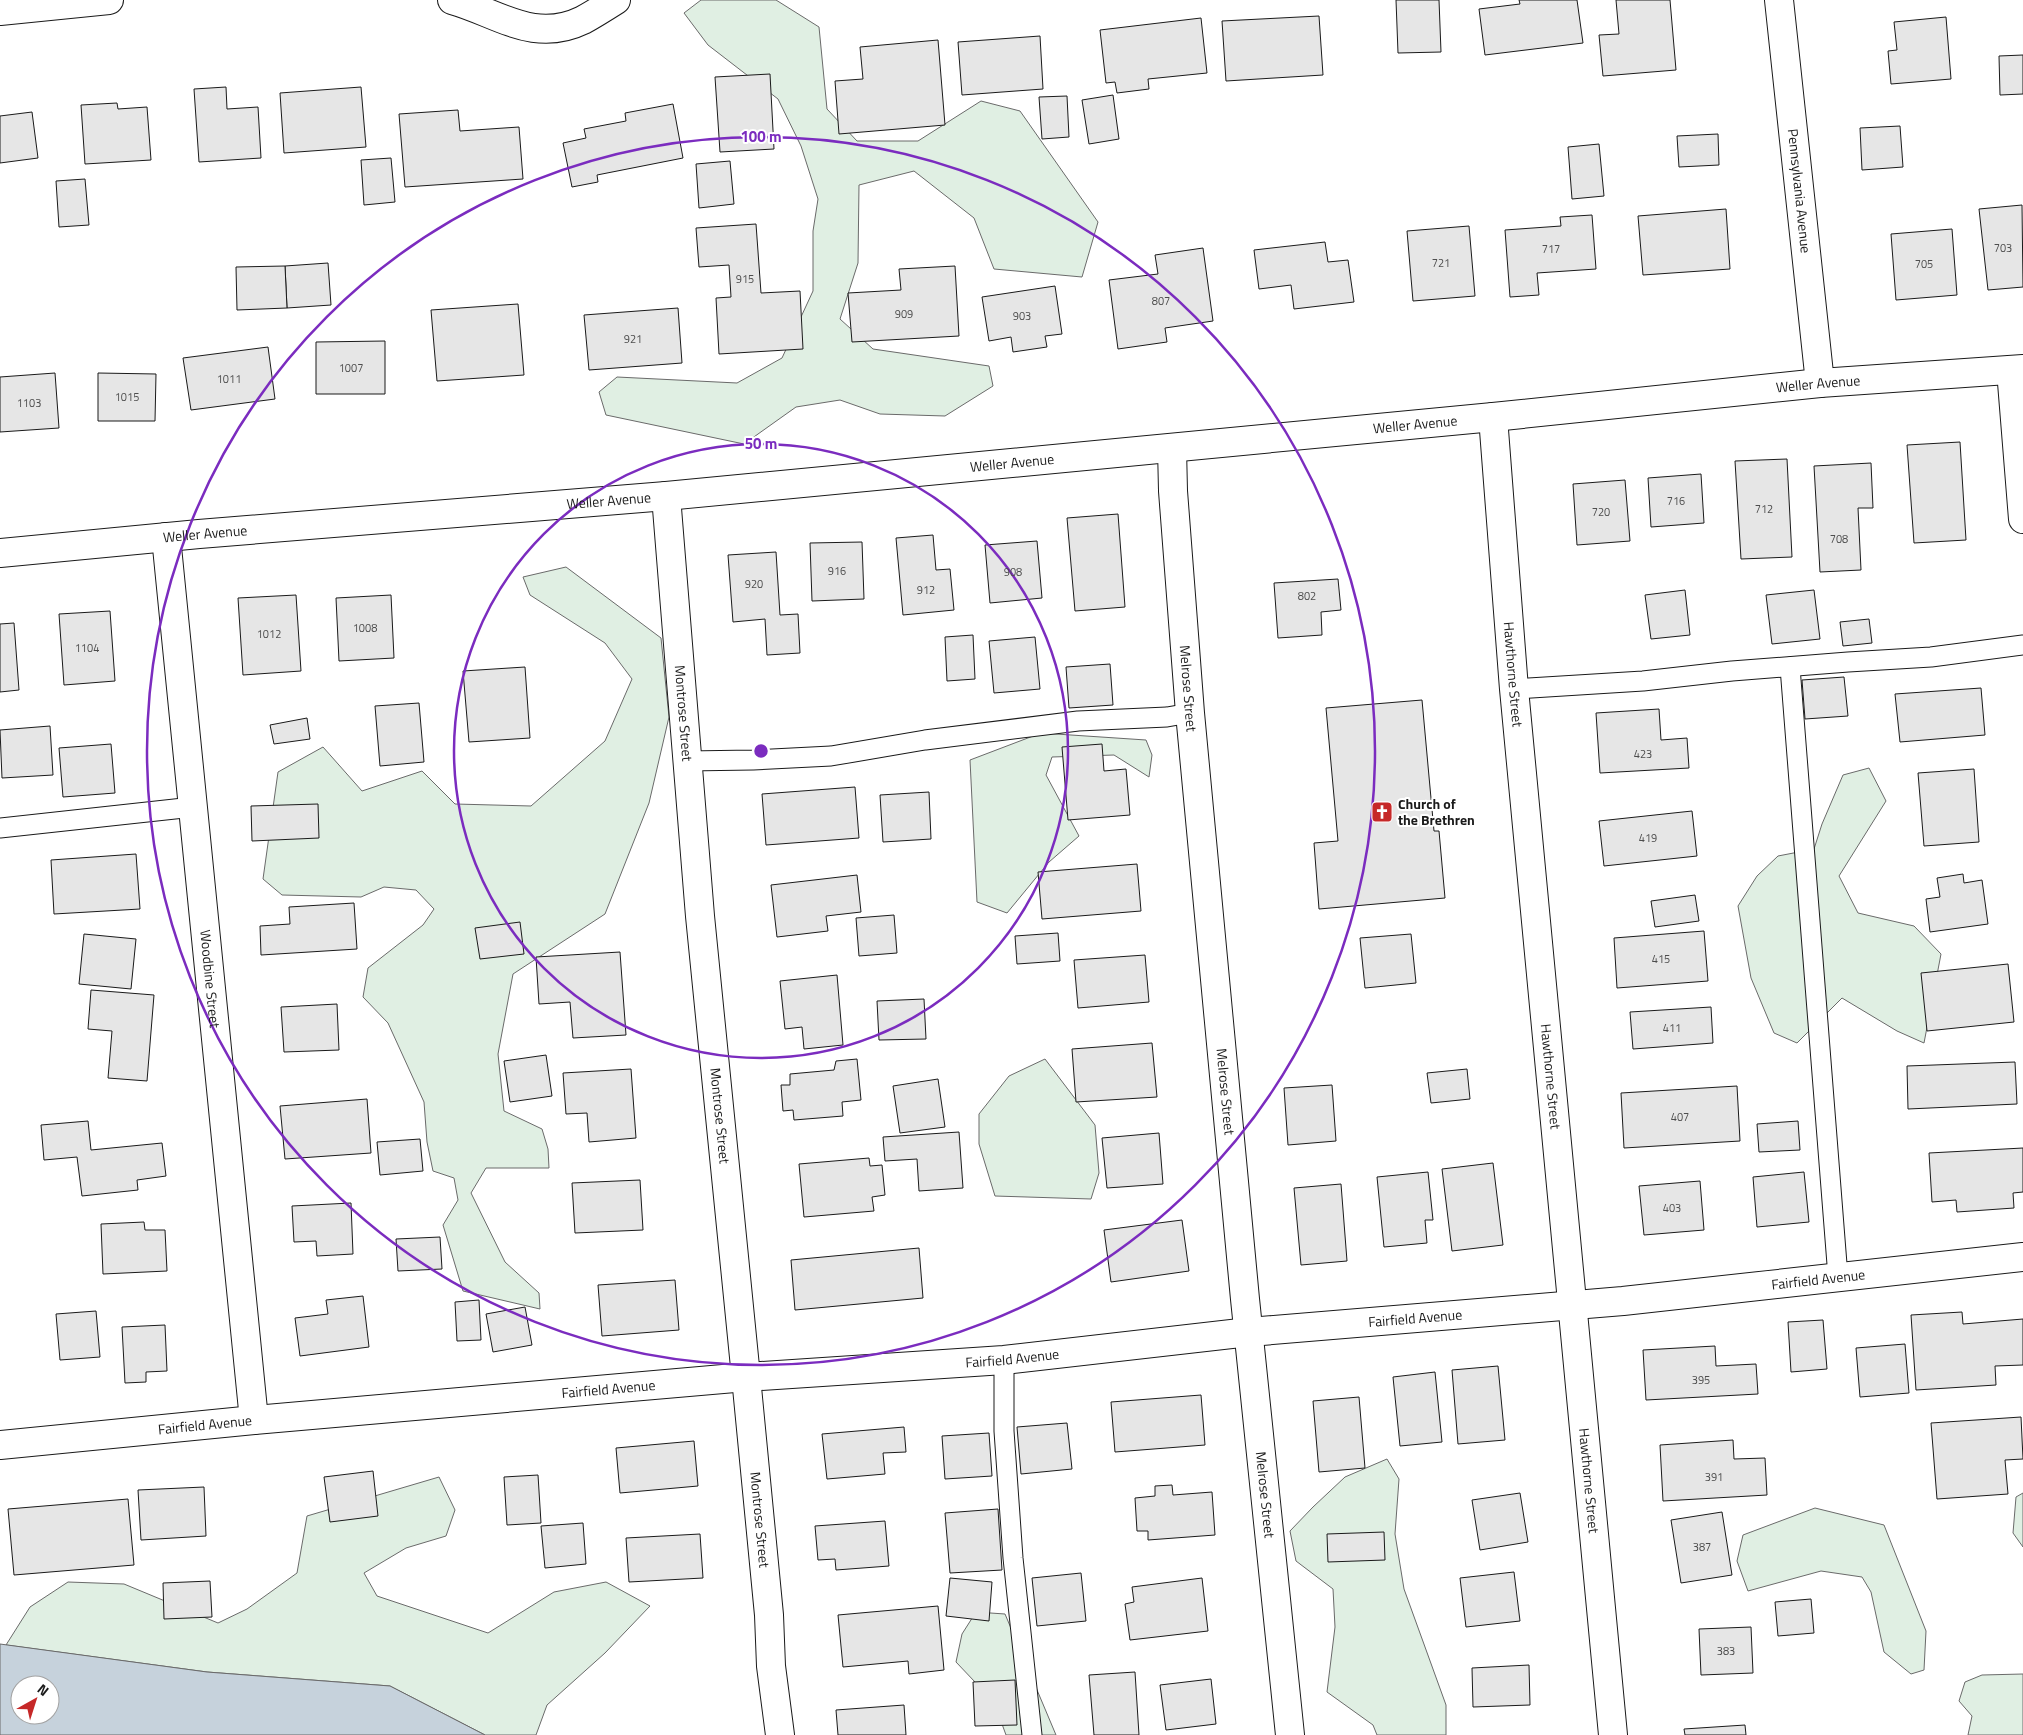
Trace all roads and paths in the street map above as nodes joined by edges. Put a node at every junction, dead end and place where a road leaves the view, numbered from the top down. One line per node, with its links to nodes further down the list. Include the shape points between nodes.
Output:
1 (109, 0): 5 (street)
2 (452, 0): 3 (street, via 526,28 556,29 583,20)
3 (616, 0)
4 (1779, 0): 7 (street, Pennsylvania Avenue)
5 (0, 11)
6 (2017, 369): 7 (street, Weller Avenue); 11 (street)
7 (1820, 383): 8 (street, Weller Avenue)
8 (1493, 417): 9 (street, Weller Avenue); 16 (street, Hawthorne Street)
9 (1172, 448): 10 (street, Weller Avenue); 17 (street, Melrose Street)
10 (666, 496): 12 (street, Weller Avenue); 18 (street, Montrose Street)
11 (2023, 519)
12 (166, 537): 13 (street, Weller Avenue); 19 (street, Woodbine Street)
13 (0, 553)
14 (2023, 645): 15 (lane, via 1931,657)
15 (1790, 667): 16 (lane, via 1643,682); 22 (lane)
16 (1514, 689): 23 (street, Hawthorne Street)
17 (1190, 712): 18 (lane, via 1167,717 1068,722 831,756); 24 (street, Melrose Street)
18 (687, 761): 26 (street, Montrose Street)
19 (194, 807): 20 (lane); 27 (street, Woodbine Street)
20 (0, 828)
21 (2023, 1257): 22 (street, Fairfield Avenue)
22 (1838, 1278): 23 (street, Fairfield Avenue)
23 (1573, 1305): 24 (street, Fairfield Avenue); 32 (street, Hawthorne Street)
24 (1249, 1332): 25 (street, Fairfield Avenue); 31 (street, Melrose Street)
25 (1004, 1360): 26 (street, Fairfield Avenue); 30 (lane, via 1004,1431 1013,1558)
26 (746, 1377): 27 (street, Fairfield Avenue); 29 (street, Montrose Street)
27 (254, 1420): 28 (street, Fairfield Avenue)
28 (0, 1445)
29 (780, 1735)
30 (1032, 1735)
31 (1290, 1735)
32 (1613, 1735)

